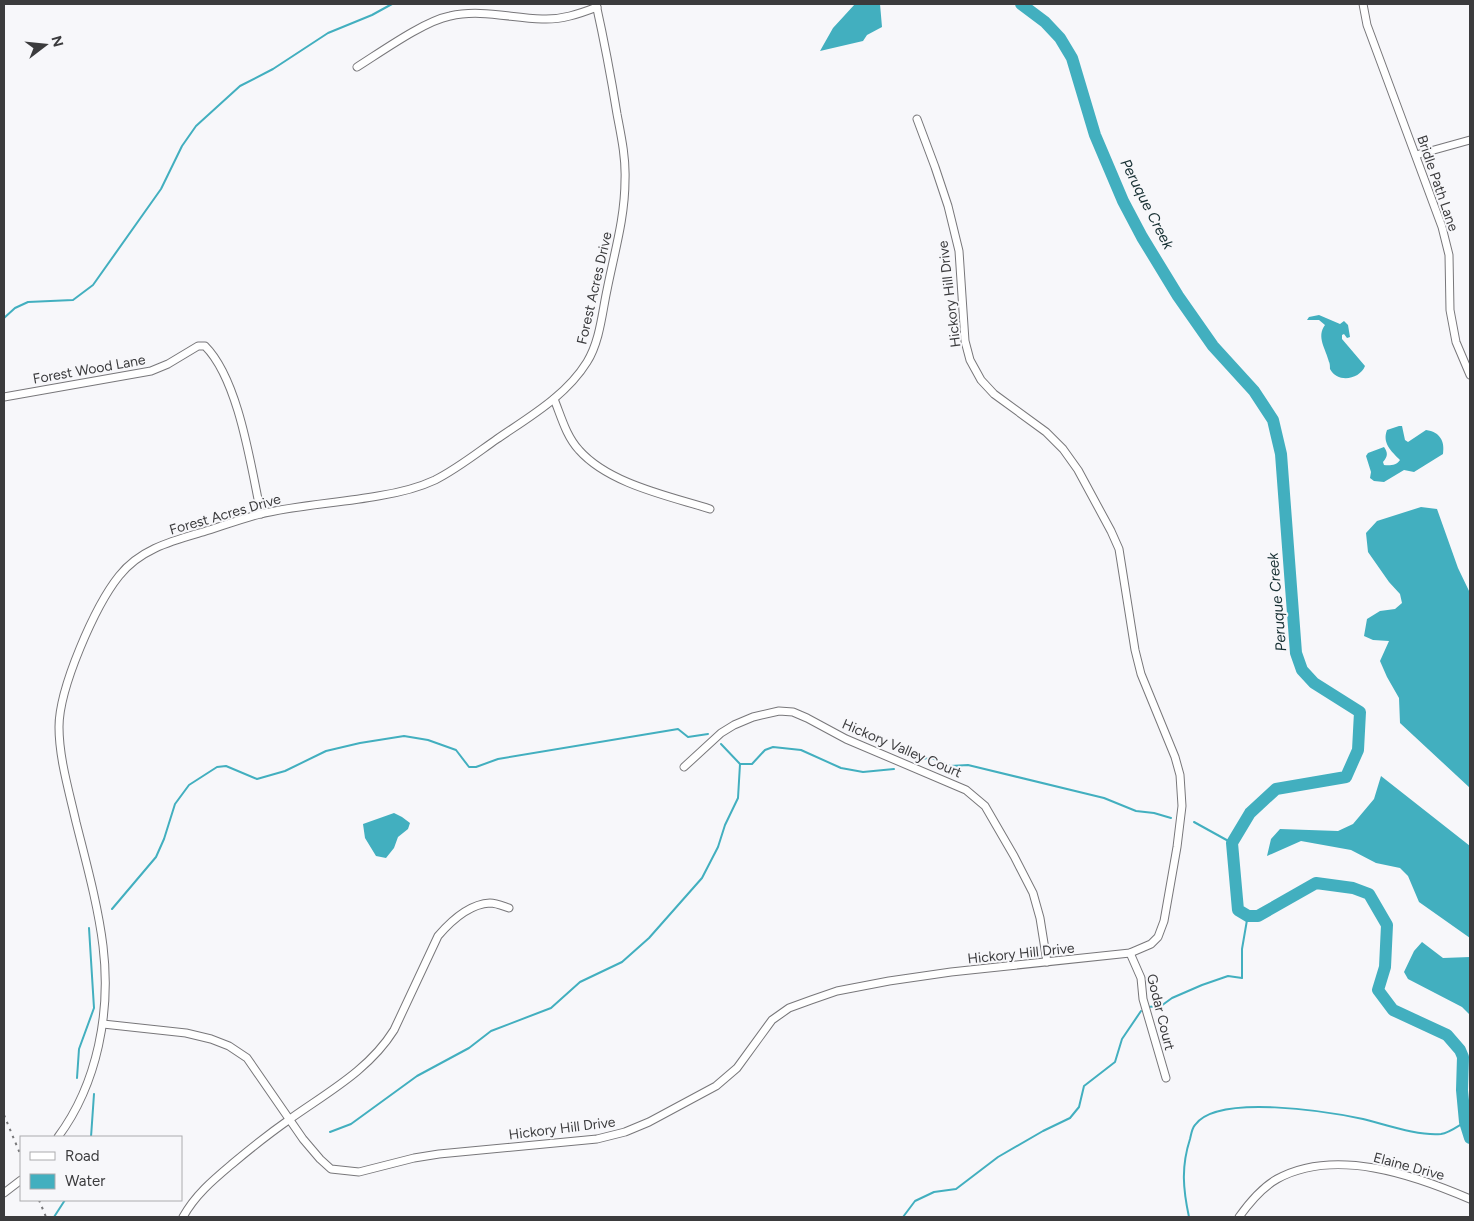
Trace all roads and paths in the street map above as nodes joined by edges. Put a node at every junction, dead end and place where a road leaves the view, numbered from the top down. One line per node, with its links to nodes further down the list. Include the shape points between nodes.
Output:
1 (1363, 4): 6 (street, Bridle Path Lane, via 1367,25)
2 (597, 5): 3 (street, via 558,19 474,14 450,16 430,23); 9 (street, Forest Acres Drive, via 626,177 622,226 592,352 570,384)
3 (357, 67)
4 (917, 119): 14 (street, Hickory Hill Drive, via 944,194 959,251 965,341 970,360 981,380 994,394 1046,432 1063,449 1112,530 1119,549 1135,650 1180,775 1182,806 1164,921 1152,944)
5 (1470, 140): 6 (street)
6 (1416, 154): 7 (street, Bridle Path Lane, via 1449,255 1450,310 1456,342)
7 (1470, 374)
8 (4, 397): 11 (street, Forest Wood Lane, via 150,371 198,346 205,346 222,369 239,416)
9 (554, 398): 10 (street, via 566,431 579,450 595,464 638,486); 11 (street, Forest Acres Drive, via 434,481 380,496)
10 (710, 509)
11 (261, 514): 16 (street, Forest Acres Drive, via 176,540 132,560 116,579 87,630 65,690 59,729 103,945)
12 (684, 767): 15 (street, Hickory Valley Court, via 734,724 753,717 793,712 846,739 966,790 985,806 1033,893)
13 (509, 908): 18 (street, via 490,903 477,906 448,925 438,936 385,1044 352,1076)
14 (1130, 953): 15 (street, Hickory Hill Drive); 17 (street, Godar Court, via 1141,978 1143,998)
15 (1046, 962): 18 (street, Hickory Hill Drive, via 889,981 837,991 789,1008 772,1020 736,1068 716,1086 649,1122 596,1139 439,1154 359,1172 344,1172 331,1169 320,1159)
16 (103, 1024): 18 (street, Hickory Hill Drive, via 186,1032 229,1046 247,1058); 19 (street, Forest Acres Drive, via 86,1088)
17 (1166, 1078)
18 (289, 1120): 23 (street, via 210,1182)
19 (59, 1136)
20 (20, 1181): 21 (street)
21 (4, 1193)
22 (1470, 1199): 24 (street, Elaine Drive, via 1422,1180 1381,1169 1312,1166 1278,1179 1262,1191)
23 (183, 1217)
24 (1239, 1217)

